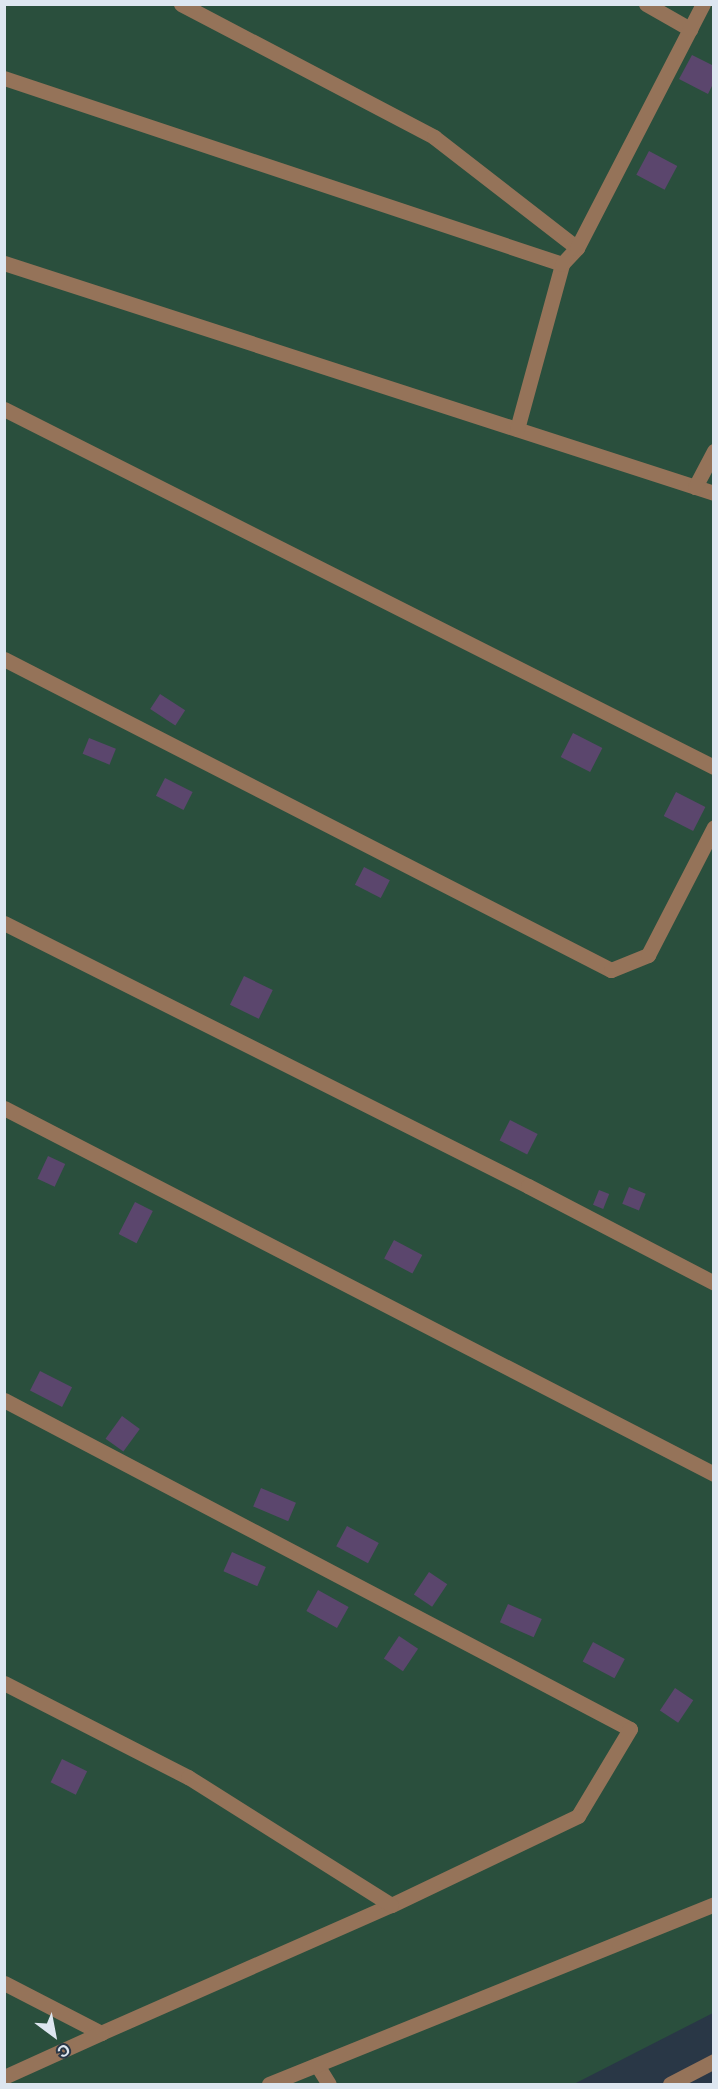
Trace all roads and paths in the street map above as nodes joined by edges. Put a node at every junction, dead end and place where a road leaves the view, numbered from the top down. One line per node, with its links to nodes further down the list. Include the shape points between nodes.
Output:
1 (181, 4): 6 (street, via 434,137)
2 (646, 4): 4 (street)
3 (703, 4): 4 (street)
4 (690, 29): 6 (street)
5 (4, 78): 8 (street)
6 (577, 248): 8 (street)
7 (4, 263): 10 (street)
8 (562, 264): 10 (street)
9 (4, 409): 15 (street)
10 (517, 429): 12 (street)
11 (714, 451): 12 (street)
12 (695, 487): 13 (street)
13 (714, 493)
14 (4, 659): 16 (street, via 611,970 648,955)
15 (714, 767)
16 (714, 827)
17 (4, 923): 19 (street)
18 (4, 1108): 21 (street)
19 (714, 1283)
20 (4, 1400): 24 (street, via 630,1729 578,1815)
21 (714, 1474)
22 (4, 1683): 24 (street, via 188,1777)
23 (714, 1904): 28 (street)
24 (391, 1905): 26 (street)
25 (4, 1983): 26 (street)
26 (101, 2033): 29 (street)
27 (714, 2061): 32 (street)
28 (317, 2065): 30 (street); 31 (street)
29 (4, 2077)
30 (270, 2085)
31 (329, 2085)
32 (670, 2085)

